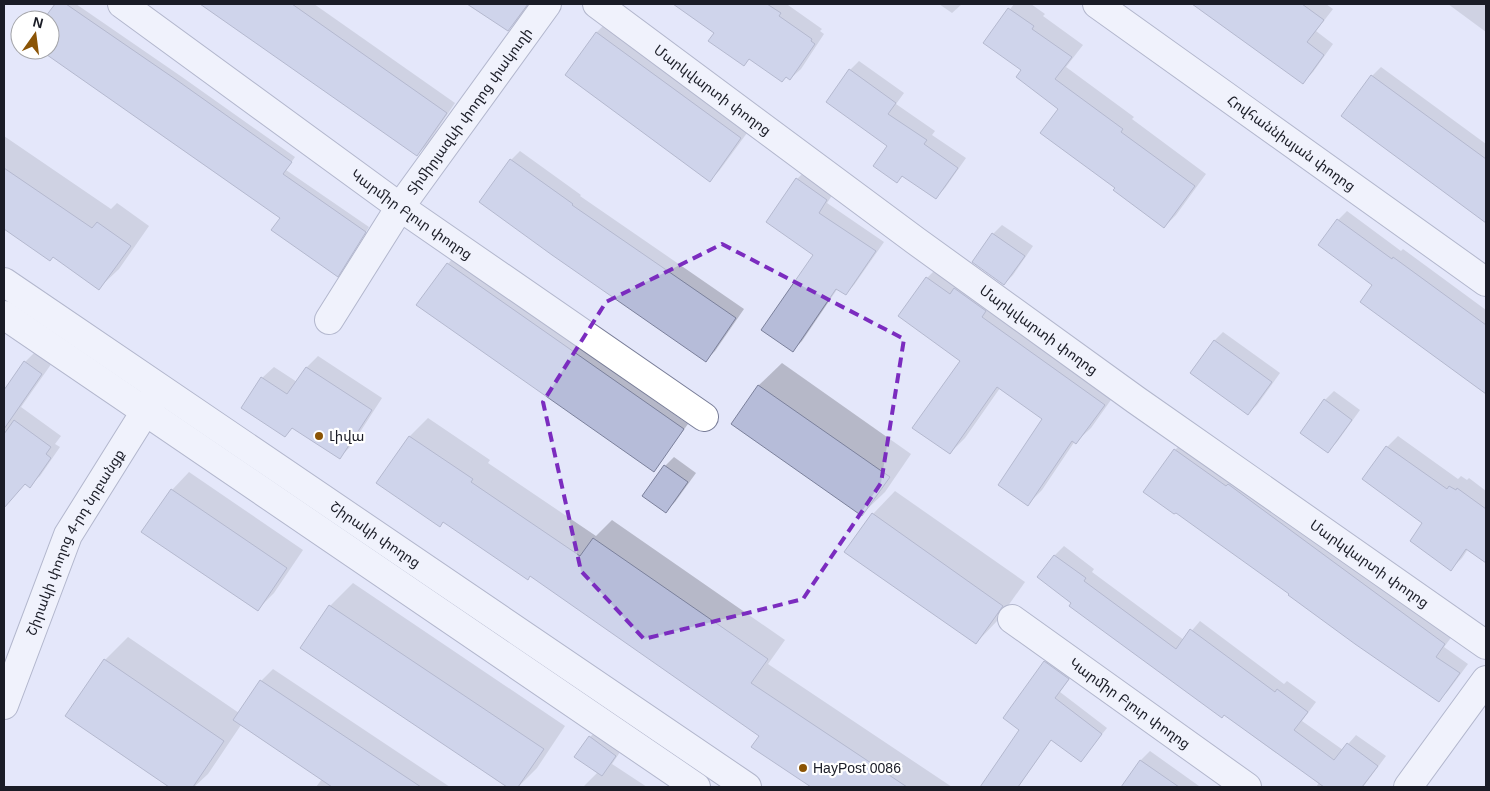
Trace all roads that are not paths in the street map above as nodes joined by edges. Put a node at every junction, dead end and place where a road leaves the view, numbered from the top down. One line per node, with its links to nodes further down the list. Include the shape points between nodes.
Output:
1 (122, 4): 5 (main road, Կարմիր Բլուր փողոց)
2 (547, 4): 5 (main road, Տիմիրյազևի փողոց փակուղի)
3 (597, 4): 14 (main road, Մարկվարտի փողոց, via 1136,400)
4 (1097, 4): 7 (main road, Հովհաննիսյան փողոց)
5 (400, 207): 9 (main road, Տիմիրյազևի փողոց փակուղի); 12 (main road, Կարմիր Բլուր փողոց)
6 (4, 282): 10 (main road, Շիրակի փողոց)
7 (1486, 282)
8 (4, 315): 11 (main road, Շիրակի փողոց)
9 (329, 320)
10 (160, 388): 11 (main road, Շիրակի փողոց 4-րդ նրբանցք); 18 (main road, Շիրակի փողոց)
11 (145, 411): 16 (main road, Շիրակի փողոց 4-րդ նրբանցք, via 68,535); 17 (main road, Շիրակի փողոց)
12 (704, 417)
13 (1012, 619): 19 (main road, Կարմիր Բլուր փողոց)
14 (1486, 645)
15 (1486, 680): 20 (main road)
16 (4, 705)
17 (696, 787)
18 (747, 787)
19 (1247, 787)
20 (1408, 787)

